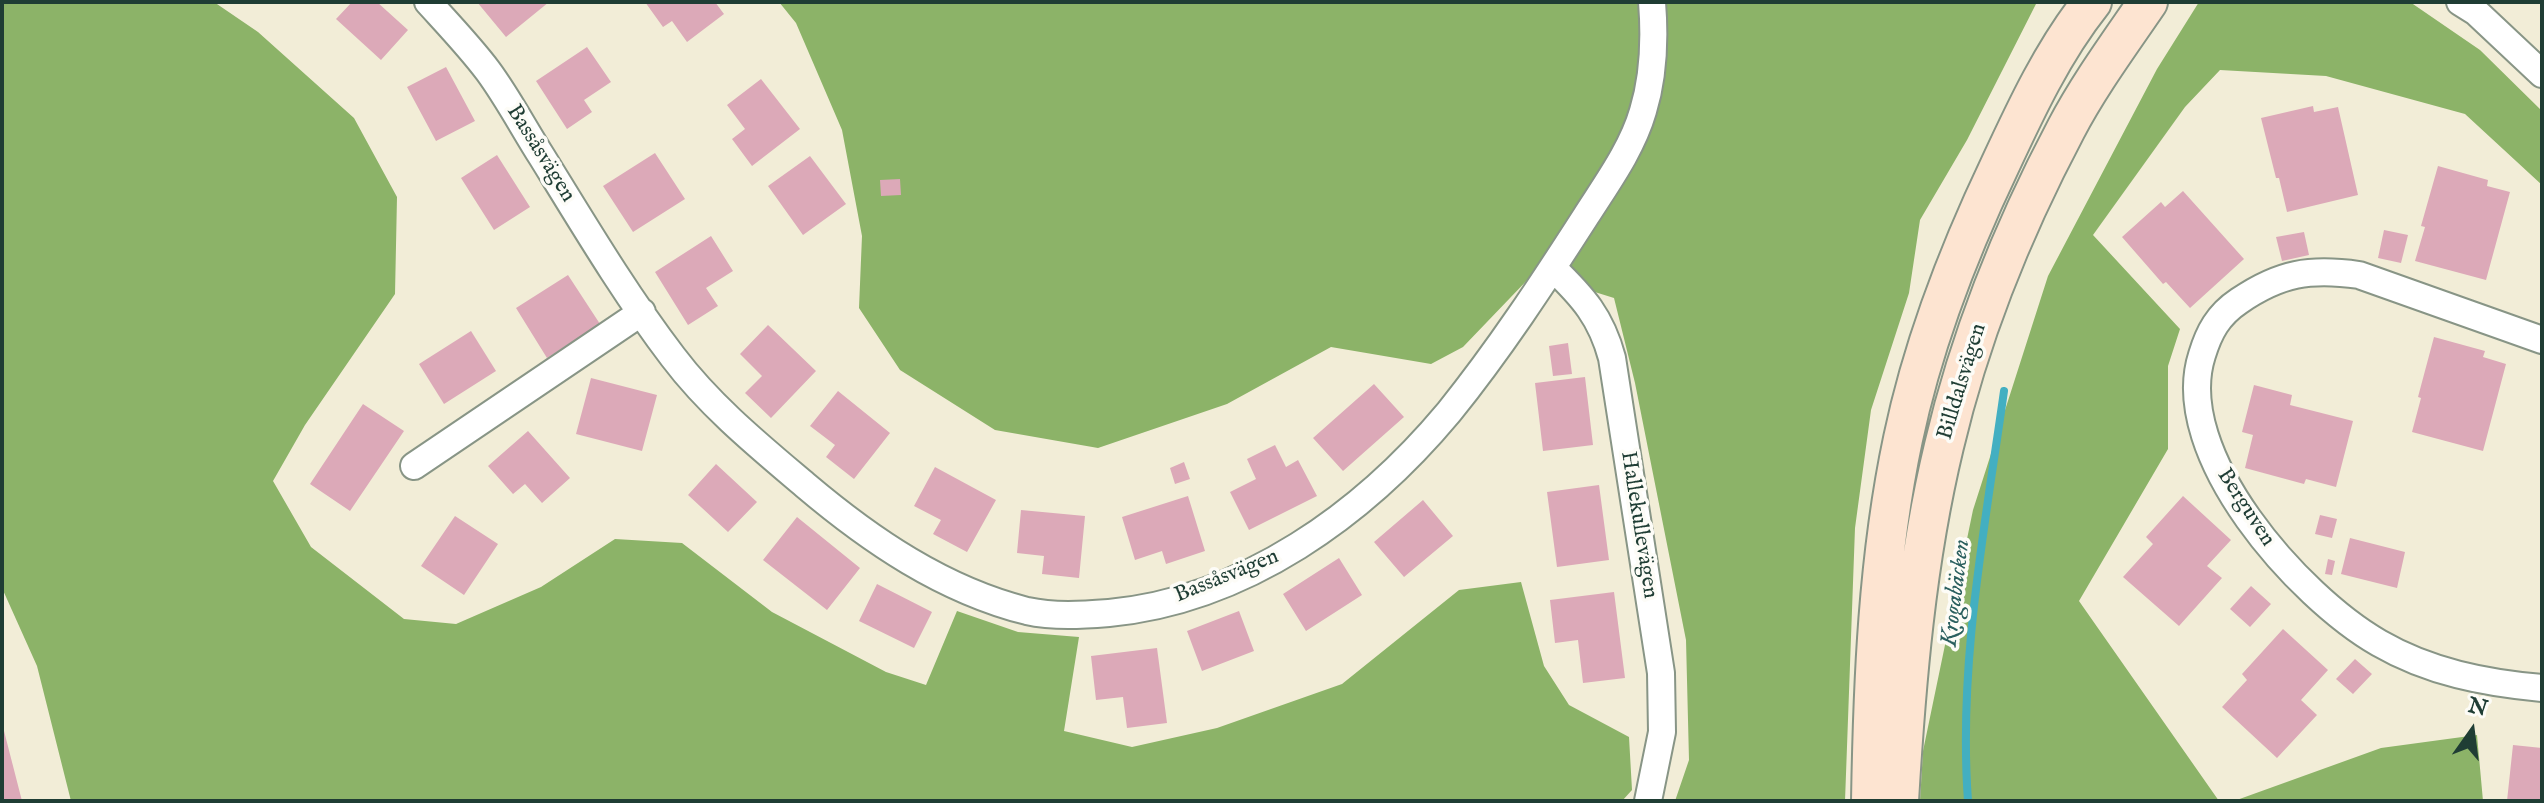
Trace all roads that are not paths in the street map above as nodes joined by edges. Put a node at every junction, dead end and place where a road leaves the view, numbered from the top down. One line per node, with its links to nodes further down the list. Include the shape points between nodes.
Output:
1 (428, 2): 8 (street, Bassåsvägen, via 489,73)
2 (1652, 2): 7 (street, Bassåsvägen, via 1655,37 1642,116)
3 (2092, 2): 13 (street, Billdalsvägen, via 2042,79 1974,219 1914,391 1885,562)
4 (2148, 2): 14 (street, Billdalsvägen, via 2067,128 1973,341 1944,447 1920,578)
5 (2460, 2): 6 (street)
6 (2542, 74)
7 (1553, 268): 8 (street, Bassåsvägen, via 1440,423 1325,530 1260,569 1193,595 1137,610 1078,616 1032,612 971,593 924,570 844,518 713,403); 12 (street, Hallekullevägen, via 1585,299 1612,358 1661,673 1662,732)
8 (642, 312): 10 (street)
9 (2542, 340): 11 (street, Berguven, via 2359,275 2287,275 2255,290 2217,320 2207,338 2195,397 2202,431 2225,485 2278,557 2334,612 2418,662 2463,676)
10 (414, 466)
11 (2542, 688)
12 (1648, 801)
13 (1871, 801)
14 (1899, 801)

